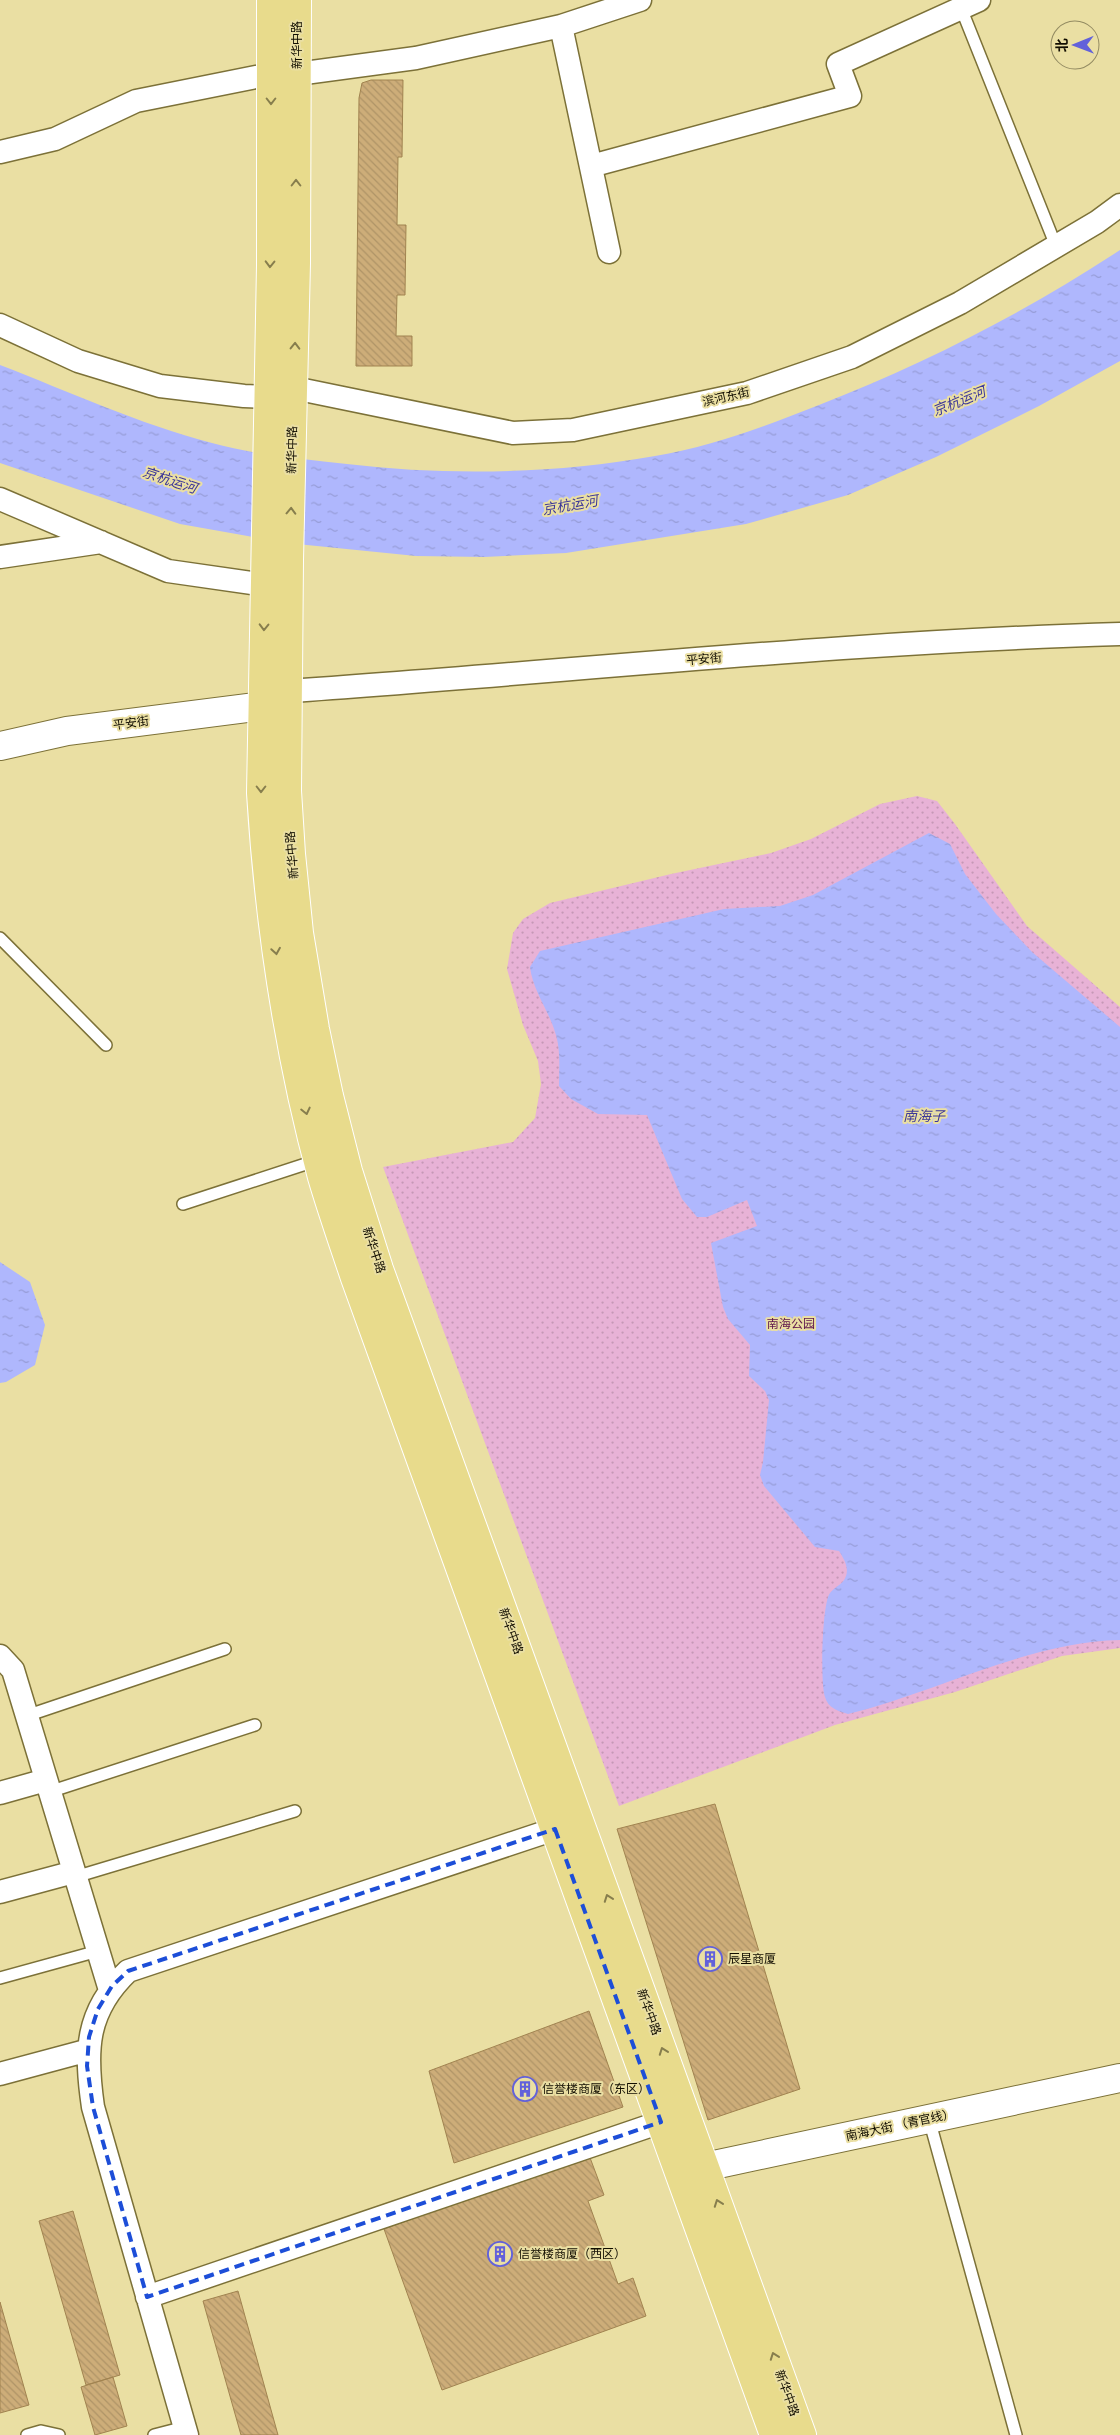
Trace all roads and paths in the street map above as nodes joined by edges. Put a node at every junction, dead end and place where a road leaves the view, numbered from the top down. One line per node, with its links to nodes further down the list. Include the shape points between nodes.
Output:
1 (271, 0): 6 (main road, 新华中路)
2 (297, 0): 6 (main road, 新华中路)
3 (640, 0): 5 (street)
4 (970, 4): 8 (street, via 838,64 850,96); 10 (lane)
5 (561, 26): 6 (street, via 416,58); 8 (street)
6 (284, 74): 7 (street, via 136,101 55,139); 13 (main road, 新华中路, one-way to 6); 14 (main road, 新华中路, one-way to 14)
7 (0, 152)
8 (592, 166): 11 (street)
9 (1120, 205): 10 (street, 滨河东街)
10 (1056, 246): 13 (street, 滨河东街, via 960,304 852,356 746,393 573,430 513,433)
11 (609, 252)
12 (0, 325): 14 (street, via 78,361 160,386)
13 (294, 388): 15 (main road, 新华中路)
14 (268, 397): 15 (main road, 新华中路)
15 (280, 447): 19 (main road, 新华中路)
16 (0, 499): 17 (street)
17 (101, 542): 18 (street); 19 (street, via 168,571)
18 (0, 557)
19 (273, 568): 21 (main road, 新华中路); 22 (main road, 新华中路, one-way to 22)
20 (1120, 634): 21 (street, 平安街, via 979,639)
21 (289, 691): 46 (main road, 新华中路, one-way to 21, via 348,1171 315,1029 299,932 287,791)
22 (263, 706): 23 (main road, 平安街, via 67,731); 26 (main road, 新华中路, one-way to 26, via 261,794 274,938 290,1036)
23 (0, 746)
24 (0, 938): 25 (lane)
25 (106, 1045)
26 (318, 1160): 27 (lane); 35 (main road, 新华中路, via 359,1287)
27 (184, 1204)
28 (225, 1649): 30 (lane)
29 (0, 1656): 30 (street, via 13,1670)
30 (26, 1716): 32 (street)
31 (255, 1725): 32 (lane)
32 (48, 1786): 33 (street); 36 (street)
33 (0, 1793)
34 (295, 1811): 36 (lane)
35 (555, 1829): 40 (street, via 128,1971); 45 (main road, 新华中路)
36 (74, 1874): 37 (street); 38 (street)
37 (0, 1892)
38 (98, 1951): 39 (lane); 40 (street)
39 (0, 1978)
40 (110, 1990): 41 (street, via 98,2008 89,2037)
41 (89, 2050): 42 (street); 47 (street, via 87,2066 92,2107)
42 (0, 2074)
43 (1120, 2078): 44 (main road, 南海大街 （青官线）)
44 (929, 2119): 46 (main road, 南海大街 （青官线）); 54 (lane)
45 (661, 2122): 46 (main road, 新华中路); 47 (street)
46 (692, 2169): 52 (main road, 新华中路); 53 (main road, 新华中路, one-way to 46)
47 (147, 2297): 48 (street)
48 (186, 2431): 51 (lane)
49 (26, 2435): 50 (lane, via 41,2431)
50 (58, 2435)
51 (154, 2435)
52 (774, 2435)
53 (802, 2435)
54 (1016, 2435)

